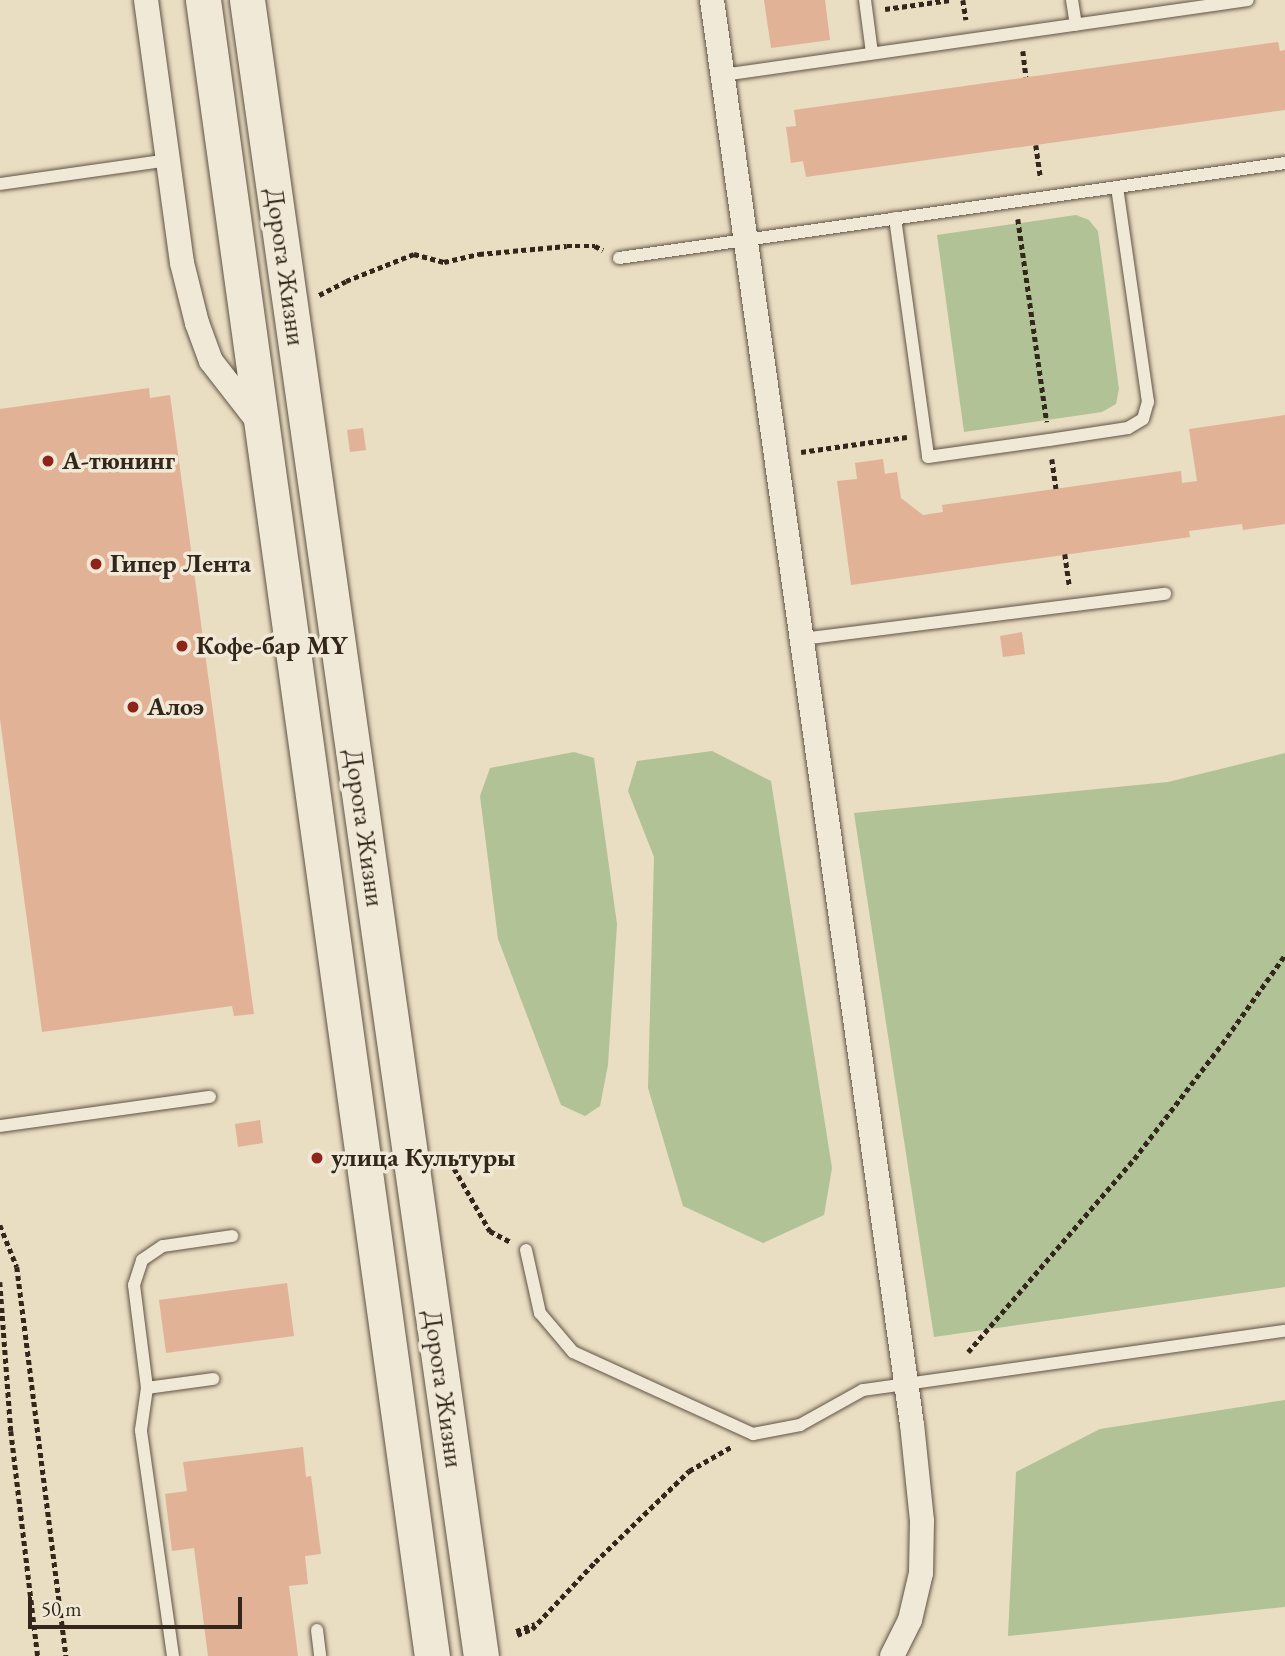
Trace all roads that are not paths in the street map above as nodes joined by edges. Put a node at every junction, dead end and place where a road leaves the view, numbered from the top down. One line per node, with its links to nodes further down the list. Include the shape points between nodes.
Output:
1 (146, 0): 11 (street)
2 (203, 0): 18 (main road, Дорога Жизни)
3 (247, 0): 33 (main road, Дорога Жизни)
4 (712, 0): 10 (street)
5 (1072, 0): 8 (lane)
6 (1248, 0): 8 (lane)
7 (866, 6): 9 (lane)
8 (1076, 24): 9 (lane)
9 (872, 53): 10 (lane)
10 (723, 75): 16 (street)
11 (168, 160): 13 (lane); 18 (street, via 182,263 197,323 211,361)
12 (1285, 163): 14 (lane)
13 (0, 184)
14 (1118, 187): 15 (lane); 15 (lane, via 1148,402 1143,419 1128,428 928,457)
15 (895, 218): 16 (lane)
16 (746, 240): 17 (lane); 20 (street)
17 (619, 258)
18 (262, 427): 32 (main road, Дорога Жизни)
19 (1164, 594): 20 (lane)
20 (802, 639): 27 (street)
21 (210, 1097): 22 (lane)
22 (0, 1126)
23 (232, 1236): 28 (lane, via 163,1246 142,1261 134,1284)
24 (526, 1250): 27 (lane, via 540,1313 573,1352 753,1434 800,1425 863,1390)
25 (1285, 1331): 27 (lane)
26 (213, 1380): 28 (lane)
27 (906, 1384): 34 (street, via 922,1521 921,1573 910,1620)
28 (147, 1388): 30 (lane, via 141,1430)
29 (317, 1630): 31 (lane)
30 (173, 1656)
31 (320, 1656)
32 (432, 1656)
33 (481, 1656)
34 (892, 1656)

